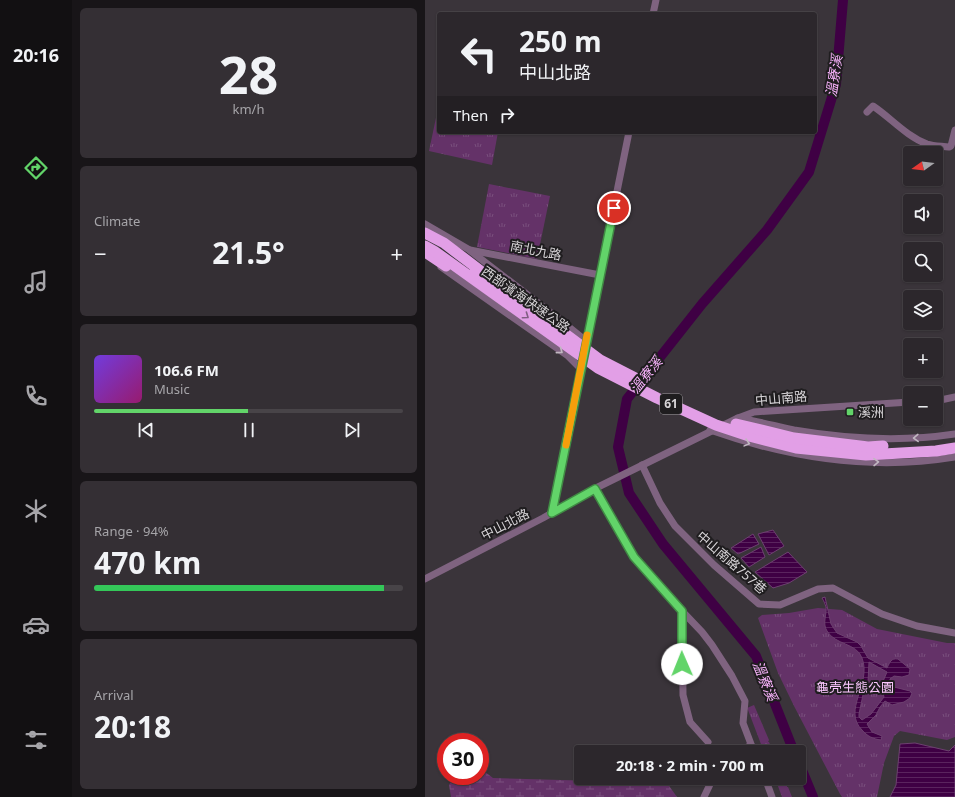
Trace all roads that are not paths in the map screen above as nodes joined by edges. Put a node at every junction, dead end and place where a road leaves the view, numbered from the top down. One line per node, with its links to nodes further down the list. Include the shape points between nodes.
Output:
1 (656, 0): 2 (street)
2 (653, 12)
3 (867, 112): 4 (street, via 873,106 913,137 929,144 951,146)
4 (955, 130)
5 (629, 134): 13 (street)
6 (425, 224): 10 (street)
7 (425, 233): 14 (highway, via 444,243)
8 (425, 239): 14 (highway, 西部濱海快速公路 / 61, bridge)
9 (425, 246): 14 (highway, 西部濱海快速公路 / 61, bridge)
10 (468, 249): 13 (street, 南北九路); 15 (street)
11 (425, 252): 14 (highway)
12 (425, 257): 16 (street, one-way to 16, via 484,296)
13 (600, 275): 15 (street)
14 (512, 300): 23 (highway, 西部濱海快速公路 / 61, bridge, via 600,360 664,393 751,428 794,438 868,447); 24 (highway, 西部濱海快速公路 / 61, one-way to 24, bridge, via 599,368 709,422 749,436 796,448 866,455)
15 (586, 341): 16 (street)
16 (581, 369): 28 (street)
17 (955, 397): 18 (street)
18 (943, 400)
19 (903, 402): 20 (street, 中山南路, via 754,412)
20 (738, 418): 21 (street, 中山南路); 22 (street, one-way to 20, via 869,439 795,430)
21 (711, 430): 25 (street, one-way to 25, via 781,452 816,458 908,462); 26 (street, 中山南路)
22 (955, 434)
23 (955, 441)
24 (955, 448)
25 (955, 457)
26 (642, 465): 27 (street, 中山南路); 31 (street, 中山南路757巷, via 660,504 675,526 714,565 759,604 780,605 818,589 833,588 882,614 917,626)
27 (595, 489): 28 (street, 中山北路); 30 (street, via 634,557)
28 (552, 513): 29 (street, 中山北路)
29 (425, 579)
30 (682, 611): 32 (street, via 683,695 690,722); 33 (street, via 713,645 745,701 743,723)
31 (955, 633)
32 (708, 742)
33 (751, 745)
34 (710, 785): 36 (street)
35 (768, 785): 37 (street)
36 (704, 797)
37 (772, 797)

